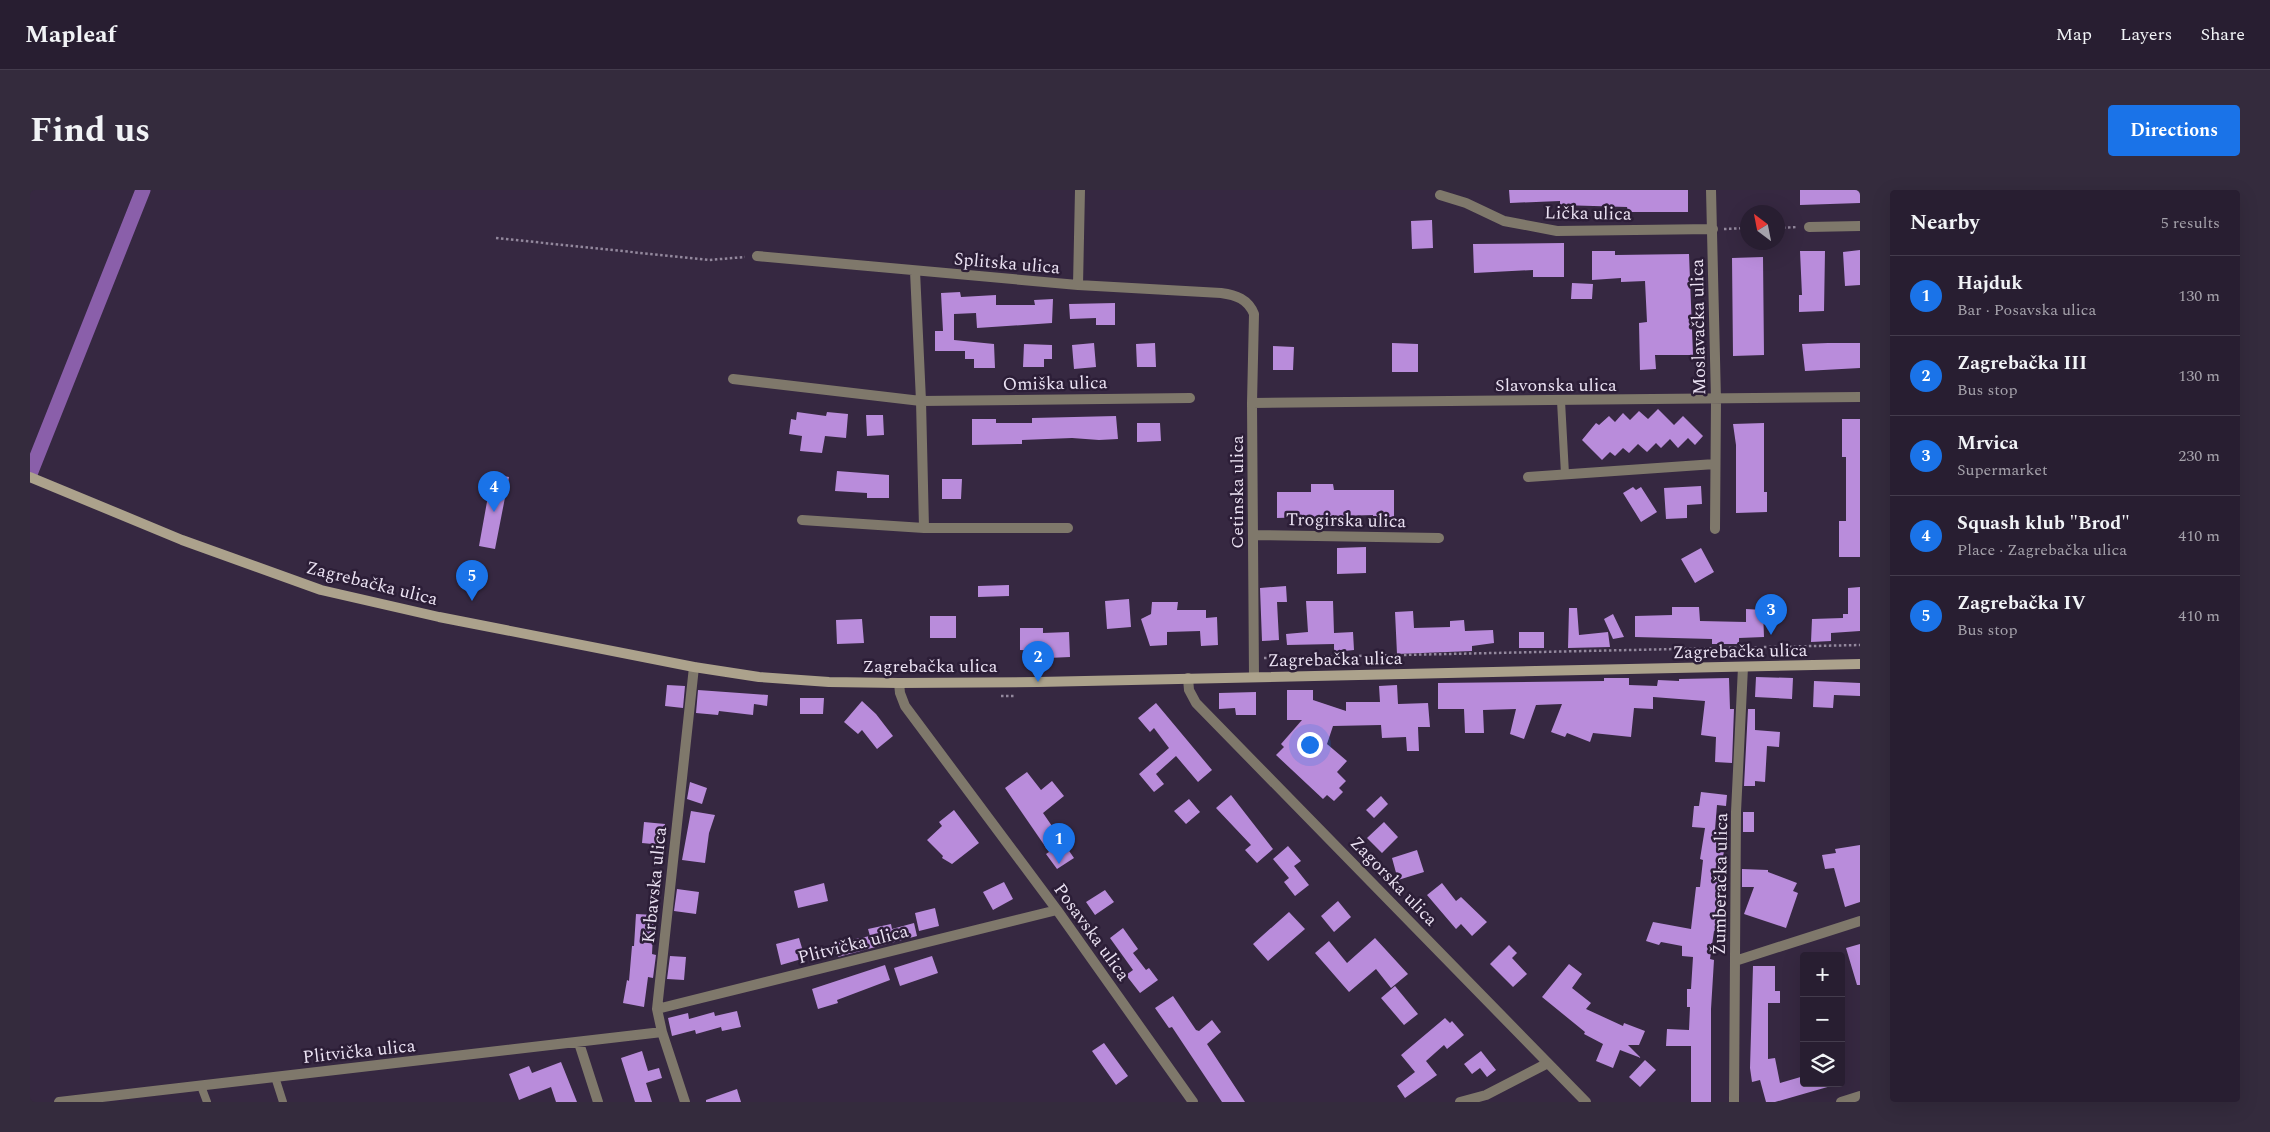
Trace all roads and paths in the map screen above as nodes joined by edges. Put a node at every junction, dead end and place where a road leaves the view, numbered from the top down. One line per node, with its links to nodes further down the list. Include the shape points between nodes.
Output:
1 (1080, 190): 12 (street)
2 (1711, 190): 8 (street, Moslavačka ulica)
3 (1440, 195): 8 (street, Lička ulica, via 1504,221 1557,231)
4 (1860, 226): 5 (street)
5 (1808, 227): 7 (path)
6 (1740, 228): 8 (path)
7 (1785, 228)
8 (1712, 229): 17 (street, Moslavačka ulica)
9 (496, 238): 10 (path, via 709,260)
10 (757, 256): 11 (street, Splitska ulica)
11 (915, 271): 12 (street, Splitska ulica); 18 (street)
12 (1078, 285): 13 (street, Splitska ulica, via 1221,293 1235,295)
13 (1251, 307): 20 (street, Cetinska ulica, via 1254,314)
14 (734, 379): 18 (street, Omiška ulica)
15 (1860, 397): 17 (street, Slavonska ulica)
16 (1190, 398): 18 (street, Omiška ulica)
17 (1716, 400): 19 (street, Slavonska ulica); 21 (street, Moslavačka ulica)
18 (921, 401): 26 (street)
19 (1562, 401): 20 (street, Slavonska ulica); 22 (lane)
20 (1252, 403): 29 (street, Cetinska ulica)
21 (1715, 464): 22 (street); 28 (street, Moslavačka ulica)
22 (1564, 474): 24 (street)
23 (30, 477): 34 (main road, Zagrebačka ulica, via 182,540 321,590 439,617)
24 (1528, 477)
25 (802, 520): 26 (street)
26 (924, 528): 27 (street)
27 (1068, 528)
28 (1715, 529)
29 (1253, 535): 30 (street, Trogirska ulica); 32 (street, Cetinska ulica)
30 (1439, 538)
31 (1860, 645): 32 (path)
32 (1254, 658): 36 (street, Cetinska ulica)
33 (1860, 664): 35 (main road, Zagrebačka ulica)
34 (694, 667): 38 (main road, Zagrebačka ulica, via 776,678); 42 (street, Krbavska ulica)
35 (1743, 667): 36 (main road, Zagrebačka ulica); 41 (street, Žumberačka ulica, via 1736,812)
36 (1254, 677): 37 (main road, Zagrebačka ulica)
37 (1188, 678): 38 (main road, Zagrebačka ulica); 45 (street, Zagorska ulica, via 1189,690 1196,703)
38 (899, 683): 39 (street, Posavska ulica, via 905,706)
39 (1057, 910): 42 (street, Plitvička ulica); 54 (street, Posavska ulica)
40 (1860, 921): 41 (street)
41 (1735, 961): 57 (street, Žumberačka ulica)
42 (657, 1009): 43 (street, Krbavska ulica)
43 (662, 1032): 44 (street, Plitvička ulica); 53 (street, Krbavska ulica)
44 (579, 1043): 46 (street, Plitvička ulica); 52 (street)
45 (1548, 1063): 55 (street, via 1494,1092); 56 (street, Zagorska ulica)
46 (275, 1077): 47 (street, Plitvička ulica); 51 (lane)
47 (201, 1086): 49 (street, Plitvička ulica); 50 (lane)
48 (1860, 1096): 58 (street)
49 (59, 1102)
50 (207, 1102)
51 (283, 1102)
52 (598, 1102)
53 (685, 1102)
54 (1193, 1102)
55 (1460, 1102)
56 (1586, 1102)
57 (1734, 1102)
58 (1841, 1102)

